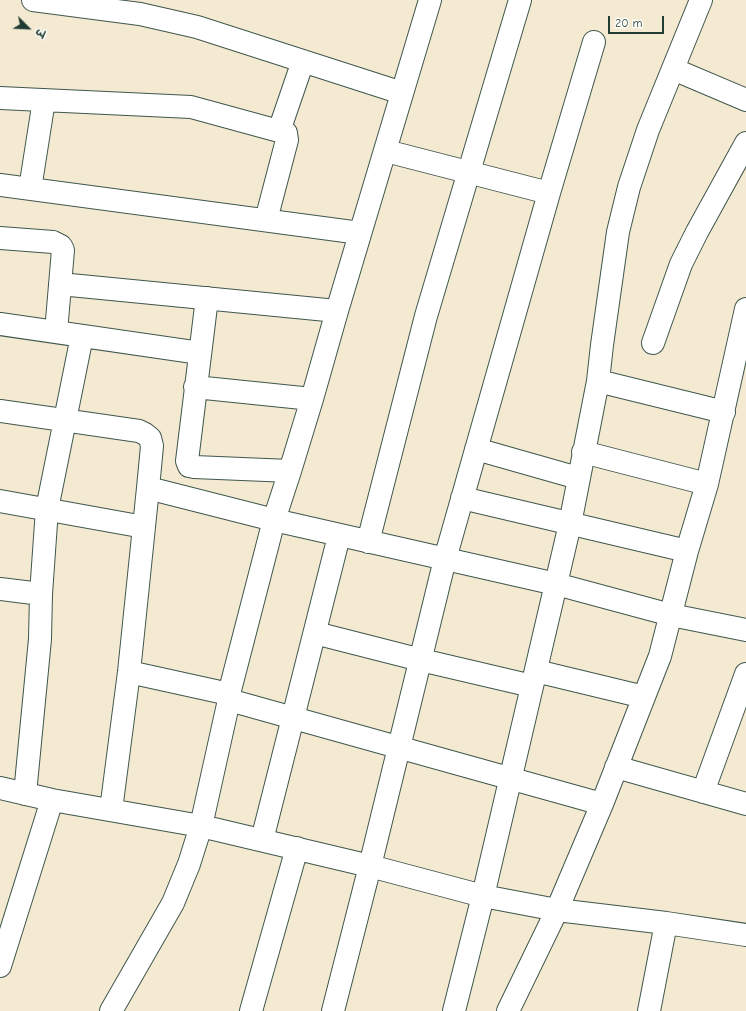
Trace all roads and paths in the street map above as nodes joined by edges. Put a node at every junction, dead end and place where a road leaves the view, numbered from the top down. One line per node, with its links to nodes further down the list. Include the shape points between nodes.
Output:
1 (34, 0): 6 (street, via 174,21)
2 (520, 0): 15 (street)
3 (701, 0): 7 (street)
4 (426, 1): 8 (street)
5 (594, 42): 18 (street)
6 (303, 61): 8 (street); 12 (street)
7 (673, 69): 11 (street); 31 (street, via 648,130 629,187 618,232)
8 (402, 93): 14 (street)
9 (0, 98): 10 (street)
10 (44, 100): 12 (street, via 191,107); 17 (street)
11 (746, 100)
12 (279, 131): 19 (street, via 286,133 287,140)
13 (746, 143): 29 (street, via 681,264)
14 (386, 151): 15 (street); 20 (street)
15 (469, 173): 18 (street); 50 (street, via 426,316)
16 (0, 185): 17 (street)
17 (30, 189): 19 (street)
18 (549, 192): 37 (street)
19 (266, 220): 20 (street)
20 (360, 233): 25 (street)
21 (0, 238): 22 (street, via 53,242 61,246 63,250)
22 (60, 284): 23 (street); 27 (street)
23 (207, 298): 25 (street); 30 (street)
24 (746, 309): 35 (street)
25 (337, 311): 33 (street)
26 (0, 324): 27 (street)
27 (56, 332): 28 (street)
28 (82, 336): 30 (street); 36 (street)
29 (653, 343)
30 (200, 353): 32 (street)
31 (598, 381): 35 (street); 38 (street)
32 (195, 387): 33 (street); 39 (street, via 186,456 189,466)
33 (312, 399): 39 (street)
34 (0, 411): 36 (street)
35 (724, 412): 41 (street)
36 (65, 420): 42 (street, via 139,431 150,438 152,446); 45 (street)
37 (476, 450): 40 (street); 43 (street)
38 (583, 452): 40 (street); 41 (street)
39 (290, 472): 46 (street)
40 (578, 478): 47 (street)
41 (707, 484): 51 (street)
42 (148, 488): 46 (street); 48 (street)
43 (462, 498): 47 (street); 52 (street)
44 (0, 501): 45 (street)
45 (47, 509): 48 (street); 55 (street)
46 (274, 520): 49 (street); 63 (street)
47 (570, 524): 51 (street); 53 (street)
48 (144, 527): 60 (street)
49 (340, 536): 50 (street); 58 (street)
50 (368, 542): 52 (street)
51 (687, 551): 56 (street)
52 (445, 560): 53 (street); 59 (street)
53 (556, 584): 56 (street); 62 (street)
54 (0, 589): 55 (street)
55 (41, 594): 71 (street, via 40,639)
56 (671, 615): 57 (street); 64 (street, via 660,656)
57 (746, 630)
58 (315, 633): 59 (street); 65 (street)
59 (421, 660): 62 (street); 66 (street)
60 (129, 672): 63 (street); 75 (street)
61 (746, 674): 70 (street)
62 (534, 678): 64 (street); 68 (street)
63 (229, 697): 65 (street); 76 (street)
64 (644, 697): 67 (street)
65 (293, 719): 66 (street); 77 (street)
66 (399, 748): 68 (street); 79 (street)
67 (616, 767): 70 (street); 73 (street)
68 (511, 778): 73 (street); 80 (street)
69 (0, 788): 71 (street)
70 (704, 792): 74 (street)
71 (25, 794): 72 (street)
72 (52, 800): 75 (street); 82 (street)
73 (602, 804): 81 (street)
74 (746, 804)
75 (111, 810): 76 (street)
76 (201, 826): 77 (street); 86 (street, via 173,903)
77 (262, 840): 78 (street)
78 (297, 848): 79 (street); 87 (street)
79 (370, 866): 80 (street); 88 (street)
80 (483, 896): 81 (street); 89 (street)
81 (557, 910): 83 (street); 90 (street)
82 (8, 915): 85 (street)
83 (666, 923): 84 (street); 91 (street)
84 (746, 935)
85 (0, 966)
86 (111, 1011)
87 (250, 1011)
88 (332, 1011)
89 (454, 1011)
90 (508, 1011)
91 (649, 1011)

